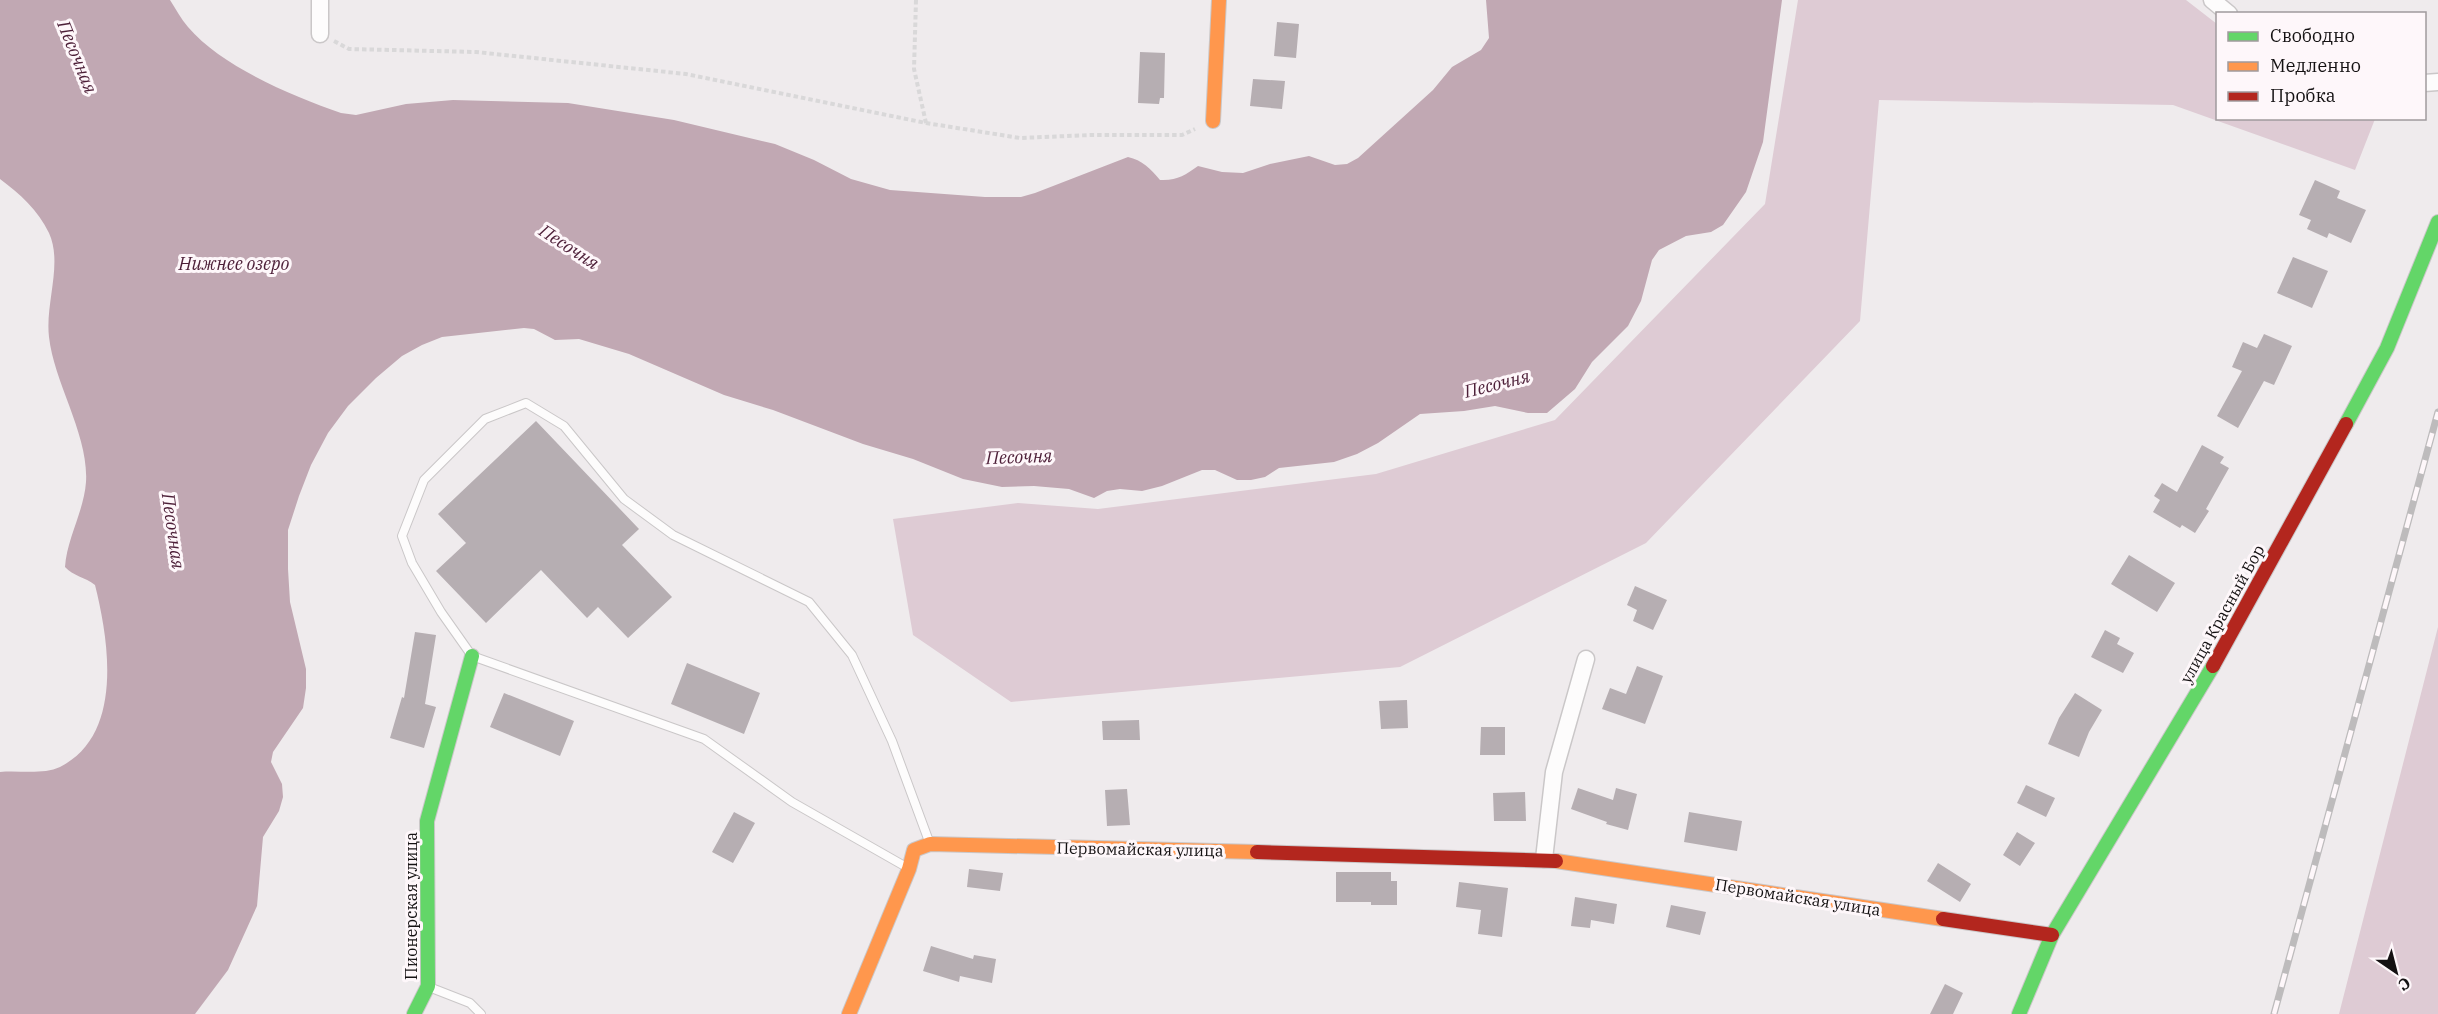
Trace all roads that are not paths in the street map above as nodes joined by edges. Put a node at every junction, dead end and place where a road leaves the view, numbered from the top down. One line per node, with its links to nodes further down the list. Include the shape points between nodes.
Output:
1 (320, 0): 5 (street)
2 (1219, 0): 6 (street)
3 (2212, 0): 4 (street)
4 (2227, 12)
5 (321, 34)
6 (1213, 121)
7 (2438, 222): 13 (street, улица Красный Бор, via 2387,348 2227,642)
8 (472, 656): 10 (lane, via 412,563 402,536 424,480 485,419 526,403 564,426 624,499 673,535 809,603 852,655 892,741); 12 (lane, via 704,739 792,802); 14 (street, Пионерская улица, via 427,821)
9 (1586, 659): 11 (street, via 1554,772)
10 (930, 844): 11 (street, Первомайская улица); 12 (street, via 914,850)
11 (1544, 859): 13 (street, Первомайская улица)
12 (909, 869): 17 (street)
13 (2052, 935): 18 (street, улица Красный Бор)
14 (428, 986): 15 (street, Пионерская улица); 16 (lane, via 470,1003)
15 (414, 1014)
16 (481, 1014)
17 (849, 1014)
18 (2019, 1014)

